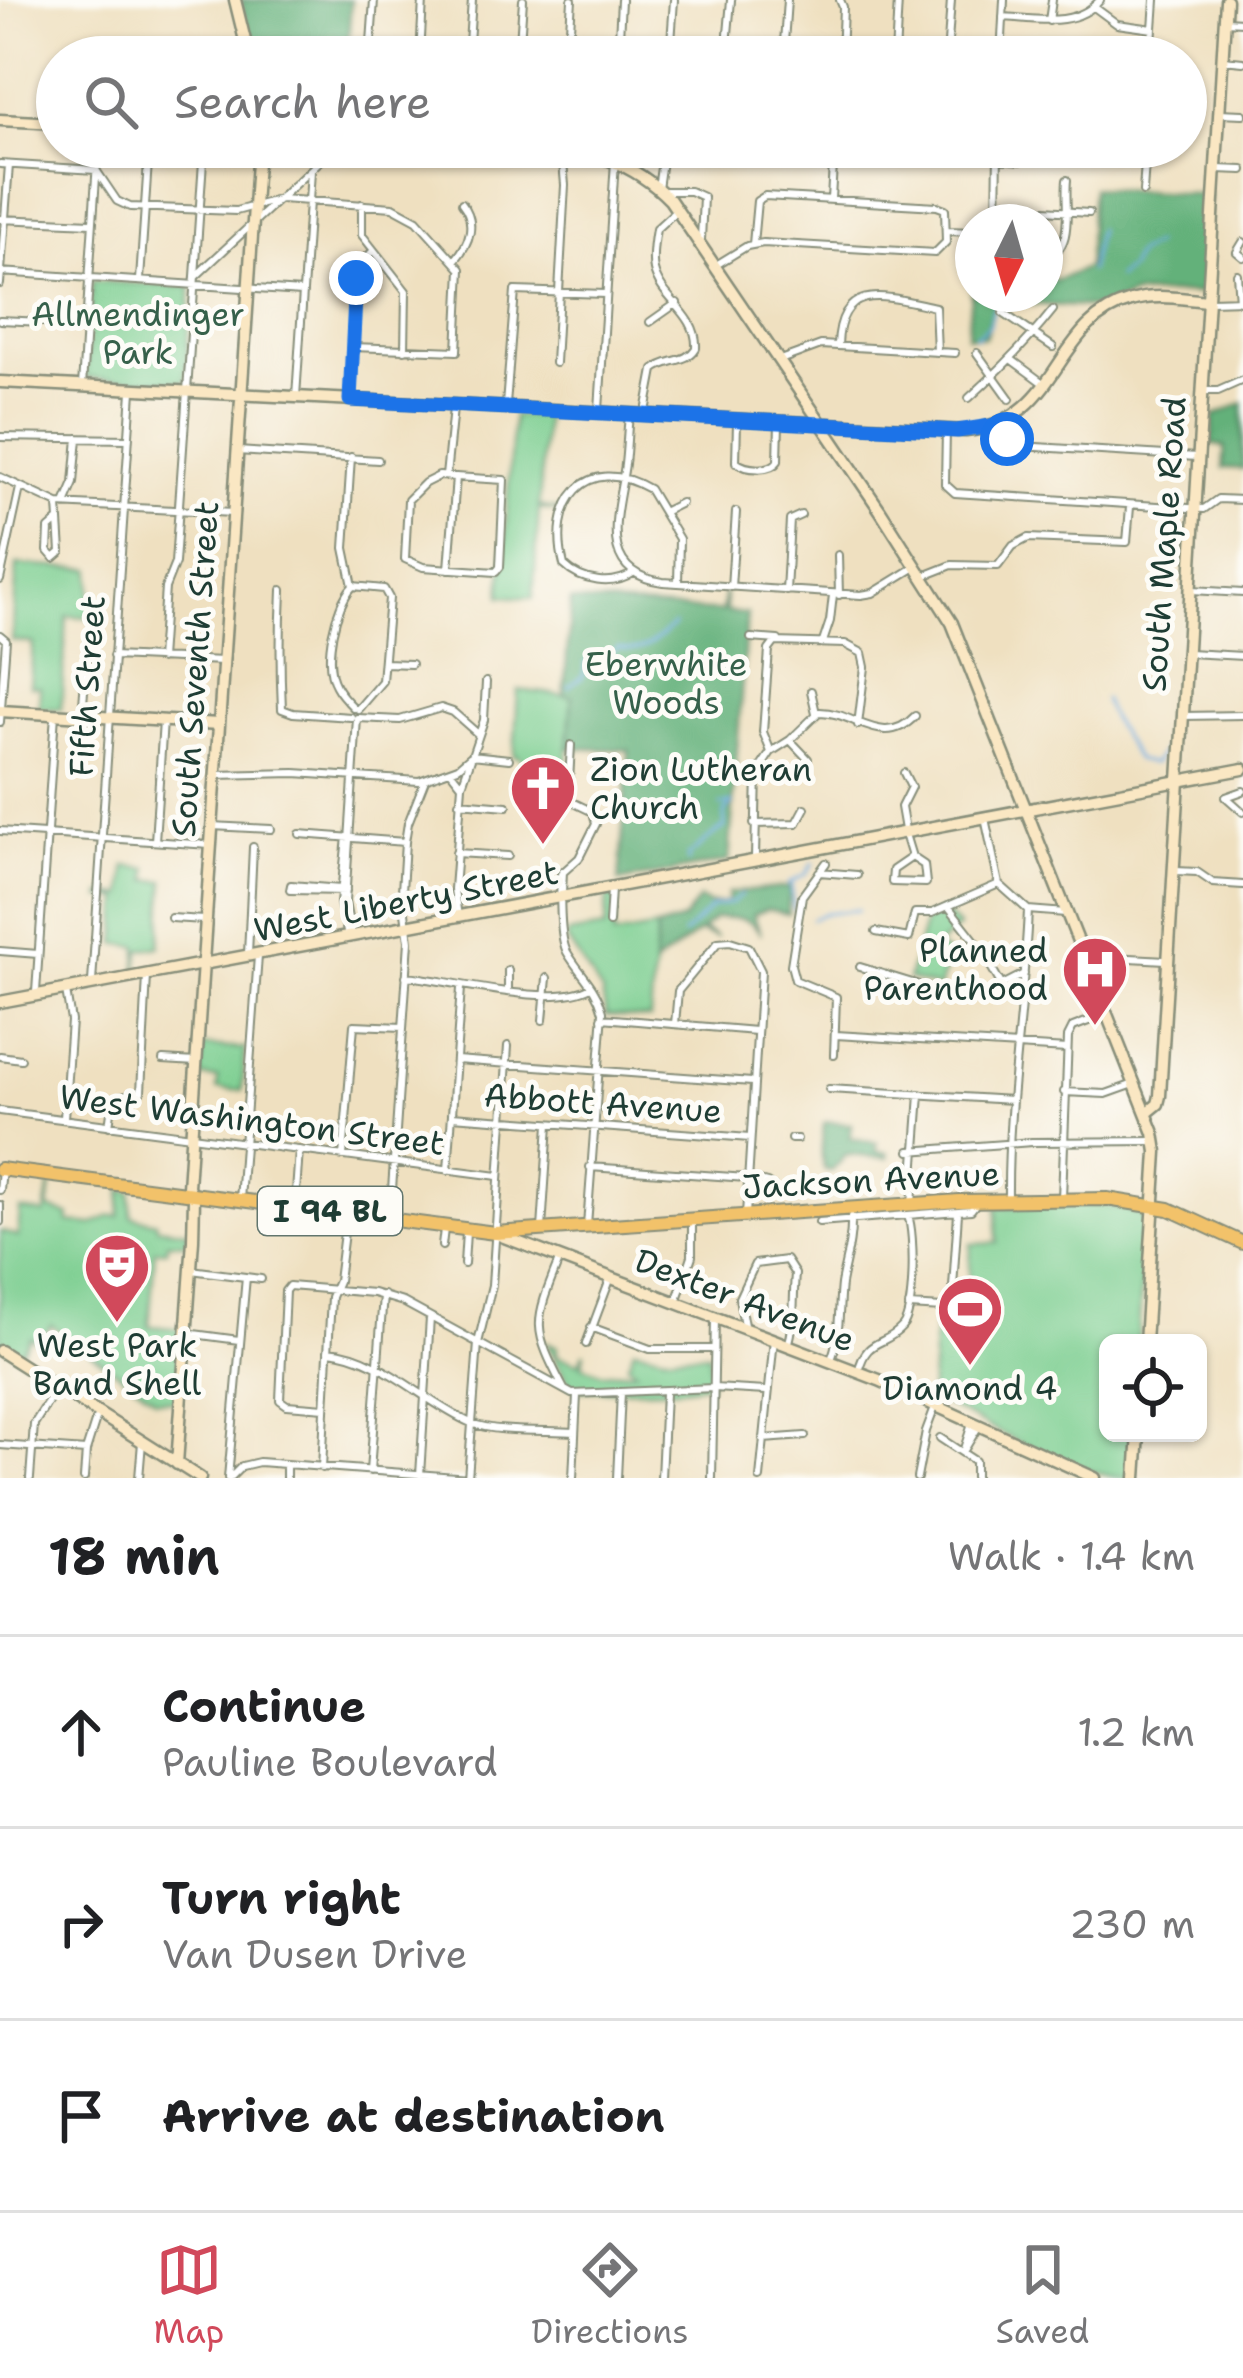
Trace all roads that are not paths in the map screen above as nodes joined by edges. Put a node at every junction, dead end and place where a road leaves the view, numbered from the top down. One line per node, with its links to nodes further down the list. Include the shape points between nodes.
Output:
1 (231, 0): 25 (street)
2 (374, 0): 26 (street)
3 (423, 0): 27 (street)
4 (472, 0): 28 (street)
5 (533, 0): 18 (street)
6 (572, 0): 30 (street)
7 (621, 0): 31 (street)
8 (674, 0): 32 (street)
9 (731, 0): 33 (street)
10 (787, 0): 34 (street)
11 (840, 0): 35 (street)
12 (898, 0): 36 (street)
13 (951, 0): 37 (street)
14 (1004, 0): 20 (street)
15 (1052, 0): 22 (street)
16 (1155, 0): 24 (street)
17 (1226, 0): 21 (street, South Maple Road)
18 (522, 1): 29 (street)
19 (1097, 4): 22 (street); 24 (street, via 1117,24)
20 (1004, 17): 22 (street); 38 (street)
21 (1225, 20): 23 (street); 40 (street, South Maple Road)
22 (1049, 21)
23 (1243, 22)
24 (1153, 29): 39 (street)
25 (240, 36)
26 (371, 36)
27 (421, 36)
28 (470, 36)
29 (520, 36)
30 (569, 36)
31 (619, 36)
32 (671, 36)
33 (728, 36)
34 (784, 36)
35 (841, 36)
36 (896, 36)
37 (948, 36)
38 (1002, 36)
39 (1152, 36)
40 (1222, 61): 41 (street); 42 (street, South Maple Road)
41 (1243, 62)
42 (1219, 113): 43 (street); 60 (street, South Maple Road)
43 (1243, 115)
44 (0, 120): 45 (street)
45 (36, 122)
46 (4, 165): 47 (street); 80 (street)
47 (36, 167)
48 (59, 168): 61 (street)
49 (148, 168): 74 (street)
50 (202, 168): 76 (street)
51 (257, 168): 73 (street, South Seventh Street)
52 (313, 168): 63 (street)
53 (564, 168): 101 (street)
54 (612, 168): 102 (street)
55 (630, 168): 65 (street)
56 (662, 168): 65 (street)
57 (833, 168): 68 (street)
58 (1000, 168): 72 (street)
59 (1145, 168): 66 (street)
60 (1216, 169): 62 (street); 104 (street, South Maple Road)
61 (96, 170): 74 (street, via 120,205); 81 (street)
62 (1243, 170)
63 (310, 171): 67 (street); 69 (street)
64 (1067, 180): 78 (street)
65 (660, 189): 75 (street); 85 (street, via 700,194)
66 (1143, 192)
67 (281, 199): 69 (street); 73 (street); 82 (street)
68 (831, 199): 83 (street, via 937,206 947,214); 87 (street, via 761,197)
69 (309, 201): 71 (street); 100 (street)
70 (462, 203): 91 (street, via 471,228)
71 (362, 204): 89 (street, via 362,235); 91 (street, via 408,212)
72 (998, 204)
73 (254, 207): 76 (street); 82 (street, South Seventh Street)
74 (145, 208): 76 (street); 96 (street)
75 (678, 209): 85 (street); 105 (street, via 656,229 653,265)
76 (199, 211): 97 (street)
77 (1063, 212): 78 (street)
78 (1066, 212): 79 (street); 88 (street)
79 (1089, 213)
80 (3, 219): 81 (street); 93 (street)
81 (93, 224): 95 (street)
82 (252, 225): 97 (street); 99 (street, South Seventh Street)
83 (947, 231): 84 (street); 87 (street, via 935,253)
84 (955, 231)
85 (700, 242): 92 (street)
86 (1243, 242): 90 (street)
87 (753, 244): 92 (street)
88 (1063, 244)
89 (372, 252): 114 (street, via 358,270); 115 (street, via 406,291)
90 (1243, 257)
91 (455, 260): 115 (street, via 462,276 457,351)
92 (716, 265): 120 (street)
93 (0, 272): 95 (street); 98 (street)
94 (1237, 274): 103 (street)
95 (89, 277): 96 (street); 110 (street)
96 (140, 280): 97 (street)
97 (193, 281): 99 (street); 129 (street)
98 (0, 284)
99 (249, 289): 100 (street); 130 (street, South Seventh Street)
100 (302, 292): 131 (street)
101 (559, 292): 102 (street); 121 (street); 136 (street, via 517,290 511,298)
102 (605, 294): 137 (street)
103 (1241, 300): 104 (street)
104 (1207, 301): 125 (street, via 1119,304 1082,331); 128 (street, South Maple Road)
105 (676, 303): 109 (street); 139 (street, via 694,326 696,348 653,370)
106 (1051, 312): 111 (street)
107 (1003, 313): 111 (street)
108 (0, 320): 110 (street)
109 (650, 322)
110 (86, 324): 126 (street)
111 (1031, 332): 113 (street); 119 (street)
112 (838, 345): 116 (street); 116 (street, via 850,303 899,300 935,307); 120 (street)
113 (1053, 346)
114 (353, 347): 115 (street); 134 (street)
115 (404, 350)
116 (937, 352): 117 (street)
117 (955, 353)
118 (977, 353): 122 (street)
119 (1014, 358): 122 (street); 125 (street)
120 (780, 360): 142 (street)
121 (554, 363)
122 (994, 376): 132 (street); 133 (street)
123 (1243, 380): 128 (street)
124 (0, 382): 126 (street)
125 (1047, 383): 143 (street)
126 (82, 386): 127 (street)
127 (132, 389): 129 (street); 148 (street, Fifth Street)
128 (1201, 391): 152 (street, South Maple Road)
129 (187, 392): 130 (street); 165 (street)
130 (242, 394): 131 (street); 150 (street, South Seventh Street)
131 (296, 397): 134 (street)
132 (969, 398)
133 (1010, 399)
134 (350, 400): 135 (street)
135 (453, 406): 136 (street); 154 (street)
136 (506, 409): 137 (street)
137 (598, 414): 138 (street)
138 (628, 416): 139 (street); 157 (street)
139 (646, 416): 140 (street)
140 (737, 418): 141 (street); 141 (street, via 738,465 768,468 778,460)
141 (780, 421): 142 (street)
142 (822, 423): 144 (street); 173 (street)
143 (998, 425): 144 (street); 152 (street, via 1020,446)
144 (946, 430): 163 (street, via 945,484 956,493)
145 (0, 437): 146 (street)
146 (12, 438): 147 (street); 149 (street)
147 (78, 438): 148 (street); 161 (street, via 74,482)
148 (129, 439): 162 (street, Fifth Street)
149 (0, 449)
150 (237, 451): 151 (street); 168 (street, South Seventh Street)
151 (351, 457): 153 (street); 177 (street, via 345,548)
152 (1197, 457): 164 (street, South Maple Road)
153 (378, 460)
154 (446, 476): 155 (street); 172 (street, via 411,494 403,556)
155 (456, 476): 172 (street); 172 (street, via 503,480 500,567)
156 (0, 477): 158 (street)
157 (622, 479): 166 (street, via 649,489); 174 (street, via 614,530); 174 (street, via 597,476 575,488 566,504 562,560 587,579)
158 (20, 488): 161 (street); 175 (street)
159 (1243, 500): 164 (street)
160 (681, 503): 166 (street)
161 (61, 504): 162 (street); 170 (street)
162 (124, 506): 165 (street); 190 (street, Fifth Street)
163 (1130, 506): 164 (street); 173 (street, via 1127,542 1028,538 1001,564)
164 (1194, 508): 179 (street, South Maple Road)
165 (178, 510): 168 (street); 192 (street)
166 (665, 512): 176 (street, via 679,539)
167 (736, 512): 178 (street)
168 (233, 513): 193 (street, South Seventh Street)
169 (801, 514): 181 (street, via 790,520)
170 (56, 523): 170 (street, via 47,551 54,558 61,552)
171 (838, 555): 183 (street)
172 (449, 569)
173 (920, 571): 183 (street, via 879,590); 230 (street, via 957,634)
174 (633, 572): 176 (street)
175 (0, 580)
176 (678, 583): 178 (street)
177 (353, 586): 194 (street, via 384,589 389,598); 201 (street, via 336,609 332,679)
178 (731, 587): 181 (street)
179 (1189, 589): 182 (street); 189 (street, South Maple Road)
180 (282, 590): 201 (street, via 281,705 288,712)
181 (786, 591): 183 (street)
182 (1243, 593)
183 (836, 595): 188 (street)
184 (0, 634): 198 (street)
185 (752, 638): 186 (street)
186 (779, 640): 188 (street); 214 (street, via 769,650 763,732)
187 (88, 641): 203 (street)
188 (823, 642): 210 (street, via 862,653)
189 (1184, 653): 191 (street); 205 (street, South Maple Road)
190 (113, 656): 192 (street); 206 (street, Fifth Street)
191 (1243, 656)
192 (160, 659): 193 (street)
193 (223, 661): 209 (street, South Seventh Street)
194 (385, 663): 195 (street); 201 (street, via 382,682)
195 (411, 664)
196 (486, 682): 211 (street)
197 (811, 691): 199 (street)
198 (0, 711): 200 (street); 208 (street)
199 (816, 713): 210 (street); 212 (street)
200 (55, 714): 203 (street); 237 (street)
201 (354, 714): 211 (street, via 400,720 441,708); 222 (street)
202 (1243, 715): 205 (street)
203 (82, 716): 206 (street)
204 (915, 716): 210 (street, via 888,731)
205 (1180, 716): 224 (street, South Maple Road)
206 (109, 718): 207 (street); 241 (street, Fifth Street)
207 (164, 721): 209 (street); 242 (street)
208 (0, 722)
209 (219, 724): 221 (street, South Seventh Street)
210 (858, 725)
211 (478, 734): 215 (street)
212 (790, 740): 214 (street); 217 (street)
213 (571, 745): 258 (street, via 568,800 593,812 596,824 563,871)
214 (771, 752): 233 (street, via 757,773)
215 (472, 755): 216 (street); 219 (street); 225 (street)
216 (509, 759)
217 (808, 759)
218 (1243, 769): 224 (street, West Liberty Street)
219 (450, 770): 223 (street); 225 (street)
220 (904, 773): 239 (street, via 911,787 901,807)
221 (215, 775): 222 (street); 234 (street, South Seventh Street)
222 (351, 777): 223 (street); 240 (street)
223 (424, 780): 243 (street)
224 (1177, 783): 230 (street, West Liberty Street); 251 (street, South Maple Road)
225 (461, 785): 227 (street)
226 (1243, 791): 231 (street, via 1226,797)
227 (459, 802): 228 (street); 247 (street)
228 (507, 806)
229 (805, 808): 233 (street, via 797,823)
230 (1027, 811): 232 (street, West Liberty Street); 261 (street)
231 (1243, 812)
232 (985, 818): 239 (street, West Liberty Street); 254 (street)
233 (754, 824): 250 (street)
234 (212, 826): 235 (street); 244 (street, South Seventh Street)
235 (271, 830)
236 (0, 831): 237 (street)
237 (46, 834): 241 (street); 270 (street)
238 (300, 834): 240 (street)
239 (905, 834): 246 (street, West Liberty Street); 249 (street)
240 (347, 837): 243 (street); 257 (street)
241 (101, 838): 242 (street); 282 (street, Fifth Street)
242 (155, 842): 244 (street)
243 (405, 842): 266 (street)
244 (210, 845): 264 (street, South Seventh Street)
245 (253, 847): 271 (street)
246 (824, 849): 250 (street, West Liberty Street); 252 (street)
247 (456, 853): 248 (street); 263 (street)
248 (508, 856)
249 (912, 857): 249 (street, via 924,866 926,883 892,882 893,870)
250 (756, 861): 256 (street, West Liberty Street)
251 (1172, 871): 255 (street); 272 (street, South Maple Road)
252 (819, 872): 253 (street); 296 (street, via 802,896 791,972 836,998)
253 (857, 875)
254 (999, 884): 259 (street); 260 (street)
255 (1243, 885)
256 (611, 889): 258 (street, West Liberty Street); 265 (street)
257 (342, 891): 257 (street, via 291,886 290,890); 268 (street)
258 (563, 896): 263 (street, West Liberty Street); 284 (street, via 563,945)
259 (948, 906): 267 (street, via 916,913 908,938); 281 (street)
260 (1028, 910): 261 (street); 277 (street)
261 (1066, 913): 275 (street)
262 (171, 918): 264 (street)
263 (458, 919): 266 (street, West Liberty Street)
264 (206, 920): 273 (street, South Seventh Street)
265 (609, 923)
266 (408, 928): 268 (street, West Liberty Street); 279 (street)
267 (876, 932)
268 (350, 939): 271 (street, West Liberty Street)
269 (0, 951): 270 (street)
270 (38, 954): 288 (street)
271 (253, 957): 273 (street, West Liberty Street); 326 (street)
272 (1166, 960): 275 (street, via 1112,957); 315 (street, South Maple Road, via 1160,1091)
273 (203, 966): 278 (street, West Liberty Street); 305 (street, South Seventh Street)
274 (860, 967): 281 (street, via 965,999)
275 (1088, 967): 290 (street)
276 (508, 970): 285 (street)
277 (1024, 974): 281 (street); 298 (street)
278 (147, 976): 282 (street, West Liberty Street); 320 (street, via 141,1093 112,1098)
279 (406, 976): 283 (street); 294 (street)
280 (547, 978): 287 (street)
281 (1001, 984)
282 (91, 986): 286 (street, West Liberty Street)
283 (461, 986): 285 (street); 304 (street)
284 (592, 987): 287 (street); 291 (street)
285 (508, 990): 287 (street)
286 (66, 991): 288 (street, West Liberty Street); 317 (street)
287 (546, 994): 292 (street)
288 (35, 996): 289 (street, West Liberty Street)
289 (0, 1003)
290 (1106, 1014): 299 (street, via 1073,1027); 309 (street)
291 (602, 1018): 293 (street); 307 (street)
292 (543, 1020)
293 (675, 1024): 295 (street); 295 (street, via 682,984 718,942 730,940 749,946 760,963)
294 (404, 1027): 330 (street, via 354,1025); 331 (street)
295 (756, 1031): 308 (street)
296 (836, 1035): 298 (street); 300 (street)
297 (508, 1046): 306 (street)
298 (1015, 1046): 299 (street); 313 (street)
299 (1067, 1049): 311 (street)
300 (834, 1055)
301 (0, 1056): 302 (street)
302 (21, 1059)
303 (163, 1060): 305 (street)
304 (456, 1060): 306 (street); 316 (street)
305 (196, 1062): 322 (street, South Seventh Street)
306 (506, 1064): 307 (street); 318 (street)
307 (598, 1070): 308 (street); 321 (street)
308 (753, 1082): 323 (street)
309 (1134, 1084): 311 (street, via 1106,1094); 315 (street)
310 (829, 1089): 312 (street)
311 (1064, 1092): 325 (street)
312 (920, 1094): 313 (street); 329 (street)
313 (1012, 1100): 327 (street)
314 (0, 1111): 317 (street, West Washington Street)
315 (1146, 1111): 324 (street)
316 (452, 1117): 318 (street, Abbott Avenue); 334 (street)
317 (64, 1120): 320 (street, West Washington Street)
318 (502, 1120): 319 (street, Abbott Avenue); 335 (street)
319 (549, 1124): 321 (street, Abbott Avenue); 357 (street)
320 (109, 1126): 322 (street, West Washington Street)
321 (594, 1127): 323 (street, Abbott Avenue); 332 (street)
322 (191, 1136): 326 (street, West Washington Street); 339 (street, South Seventh Street)
323 (750, 1138): 336 (street)
324 (1156, 1141): 325 (street); 344 (street)
325 (1062, 1142): 327 (street); 340 (street)
326 (244, 1143): 328 (street, West Washington Street); 342 (street)
327 (1009, 1144): 329 (street); 341 (street)
328 (299, 1150): 330 (street, West Washington Street); 346 (street)
329 (912, 1151): 347 (street)
330 (343, 1156): 331 (street, West Washington Street)
331 (394, 1162): 334 (street, West Washington Street); 352 (street)
332 (590, 1167): 336 (street); 356 (street)
333 (1, 1169): 337 (street); 339 (main road, I 94 BL)
334 (448, 1170): 335 (street, West Washington Street)
335 (499, 1176): 359 (street)
336 (747, 1178): 338 (street); 350 (street)
337 (0, 1190)
338 (778, 1191)
339 (192, 1194): 342 (main road, I 94 BL); 365 (street, South Seventh Street)
340 (1062, 1198): 341 (main road, Jackson Avenue / I 94 BL); 344 (main road, Jackson Avenue / I 94 BL)
341 (1008, 1199): 345 (main road, Jackson Avenue / I 94 BL)
342 (240, 1200): 346 (main road, I 94 BL)
343 (0, 1205): 353 (street)
344 (1154, 1205): 361 (main road, Jackson Avenue / I 94 BL); 378 (street)
345 (959, 1206): 347 (main road, Jackson Avenue / I 94 BL); 372 (street, via 952,1302)
346 (296, 1207): 348 (main road, I 94 BL)
347 (910, 1210): 349 (main road, Jackson Avenue / I 94 BL); 372 (street)
348 (346, 1213): 352 (main road, I 94 BL); 369 (street)
349 (850, 1213): 350 (main road, Jackson Avenue / I 94 BL); 354 (street); 387 (street)
350 (746, 1215): 351 (main road, Jackson Avenue / I 94 BL)
351 (692, 1218): 356 (main road, Jackson Avenue / I 94 BL); 371 (street, via 692,1256)
352 (390, 1219): 355 (main road, I 94 BL)
353 (0, 1222)
354 (819, 1222)
355 (445, 1226): 358 (main road, I 94 BL); 362 (street)
356 (586, 1226): 357 (main road, Jackson Avenue / I 94 BL)
357 (542, 1228): 360 (main road, Jackson Avenue / I 94 BL)
358 (467, 1229): 359 (main road, I 94 BL); 364 (street)
359 (495, 1233): 360 (main road, Jackson Avenue / I 94 BL); 381 (street)
360 (520, 1236): 363 (street, Dexter Avenue)
361 (1243, 1243)
362 (442, 1246)
363 (560, 1258): 367 (street, Dexter Avenue); 388 (street, via 537,1324)
364 (464, 1264)
365 (191, 1270): 366 (street); 377 (street, South Seventh Street)
366 (246, 1276): 368 (street); 379 (street)
367 (610, 1277): 371 (street, Dexter Avenue); 375 (street)
368 (261, 1279)
369 (336, 1289): 370 (street); 386 (street); 401 (street, via 285,1291 280,1400)
370 (383, 1295): 373 (street); 389 (street)
371 (676, 1302): 374 (street, Dexter Avenue)
372 (909, 1306): 390 (street, via 904,1326 869,1346)
373 (430, 1318): 381 (street); 399 (street)
374 (715, 1318): 376 (street, Dexter Avenue); 384 (street)
375 (591, 1327): 382 (street); 384 (street, via 650,1349)
376 (746, 1329): 380 (street, Dexter Avenue); 383 (street, via 739,1298 755,1264 781,1259 794,1268)
377 (187, 1333): 379 (street); 416 (street, South Seventh Street)
378 (1145, 1334)
379 (239, 1340): 415 (street)
380 (774, 1340): 383 (street, Dexter Avenue); 395 (street)
381 (478, 1343): 391 (street); 404 (street)
382 (586, 1344)
383 (788, 1345): 387 (street, Dexter Avenue)
384 (714, 1348): 393 (street)
385 (0, 1351): 392 (street)
386 (328, 1351): 389 (street); 401 (street)
387 (830, 1362): 390 (street, Dexter Avenue)
388 (552, 1367): 391 (street); 394 (street)
389 (378, 1369): 399 (street); 420 (street)
390 (858, 1372): 400 (street, Dexter Avenue)
391 (536, 1375): 394 (street)
392 (57, 1388): 402 (street); 412 (street, via 34,1424)
393 (714, 1388): 395 (street); 397 (street); 433 (street)
394 (564, 1389): 398 (street)
395 (766, 1391): 407 (street)
396 (621, 1392): 397 (street); 398 (street); 431 (street)
397 (665, 1393): 432 (street)
398 (577, 1395): 405 (street)
399 (425, 1396): 404 (street); 421 (street)
400 (937, 1404): 403 (street, Dexter Avenue); 435 (street)
401 (325, 1408): 419 (street)
402 (98, 1413): 409 (street); 413 (street)
403 (976, 1423): 414 (street); 437 (street, Dexter Avenue)
404 (472, 1424): 405 (street); 429 (street)
405 (574, 1432): 430 (street)
406 (805, 1436): 407 (street)
407 (763, 1438): 434 (street)
408 (940, 1438): 414 (street)
409 (142, 1442): 416 (street); 425 (street)
410 (1138, 1442): 438 (street)
411 (0, 1445): 412 (street)
412 (32, 1447): 413 (street); 423 (street)
413 (86, 1451): 424 (street)
414 (963, 1452): 436 (street, via 975,1461)
415 (229, 1460): 418 (street); 427 (street)
416 (177, 1464): 426 (street)
417 (286, 1465): 418 (street); 419 (street); 428 (street)
418 (240, 1468): 427 (street)
419 (322, 1468): 420 (street)
420 (374, 1474): 421 (street)
421 (420, 1474): 422 (street)
422 (430, 1477): 429 (street)
423 (30, 1478)
424 (84, 1478)
425 (139, 1478)
426 (200, 1478)
427 (229, 1478)
428 (286, 1478)
429 (468, 1478)
430 (573, 1478)
431 (617, 1478)
432 (661, 1478)
433 (712, 1478)
434 (760, 1478)
435 (917, 1478)
436 (976, 1478)
437 (1095, 1478)
438 (1136, 1478)

